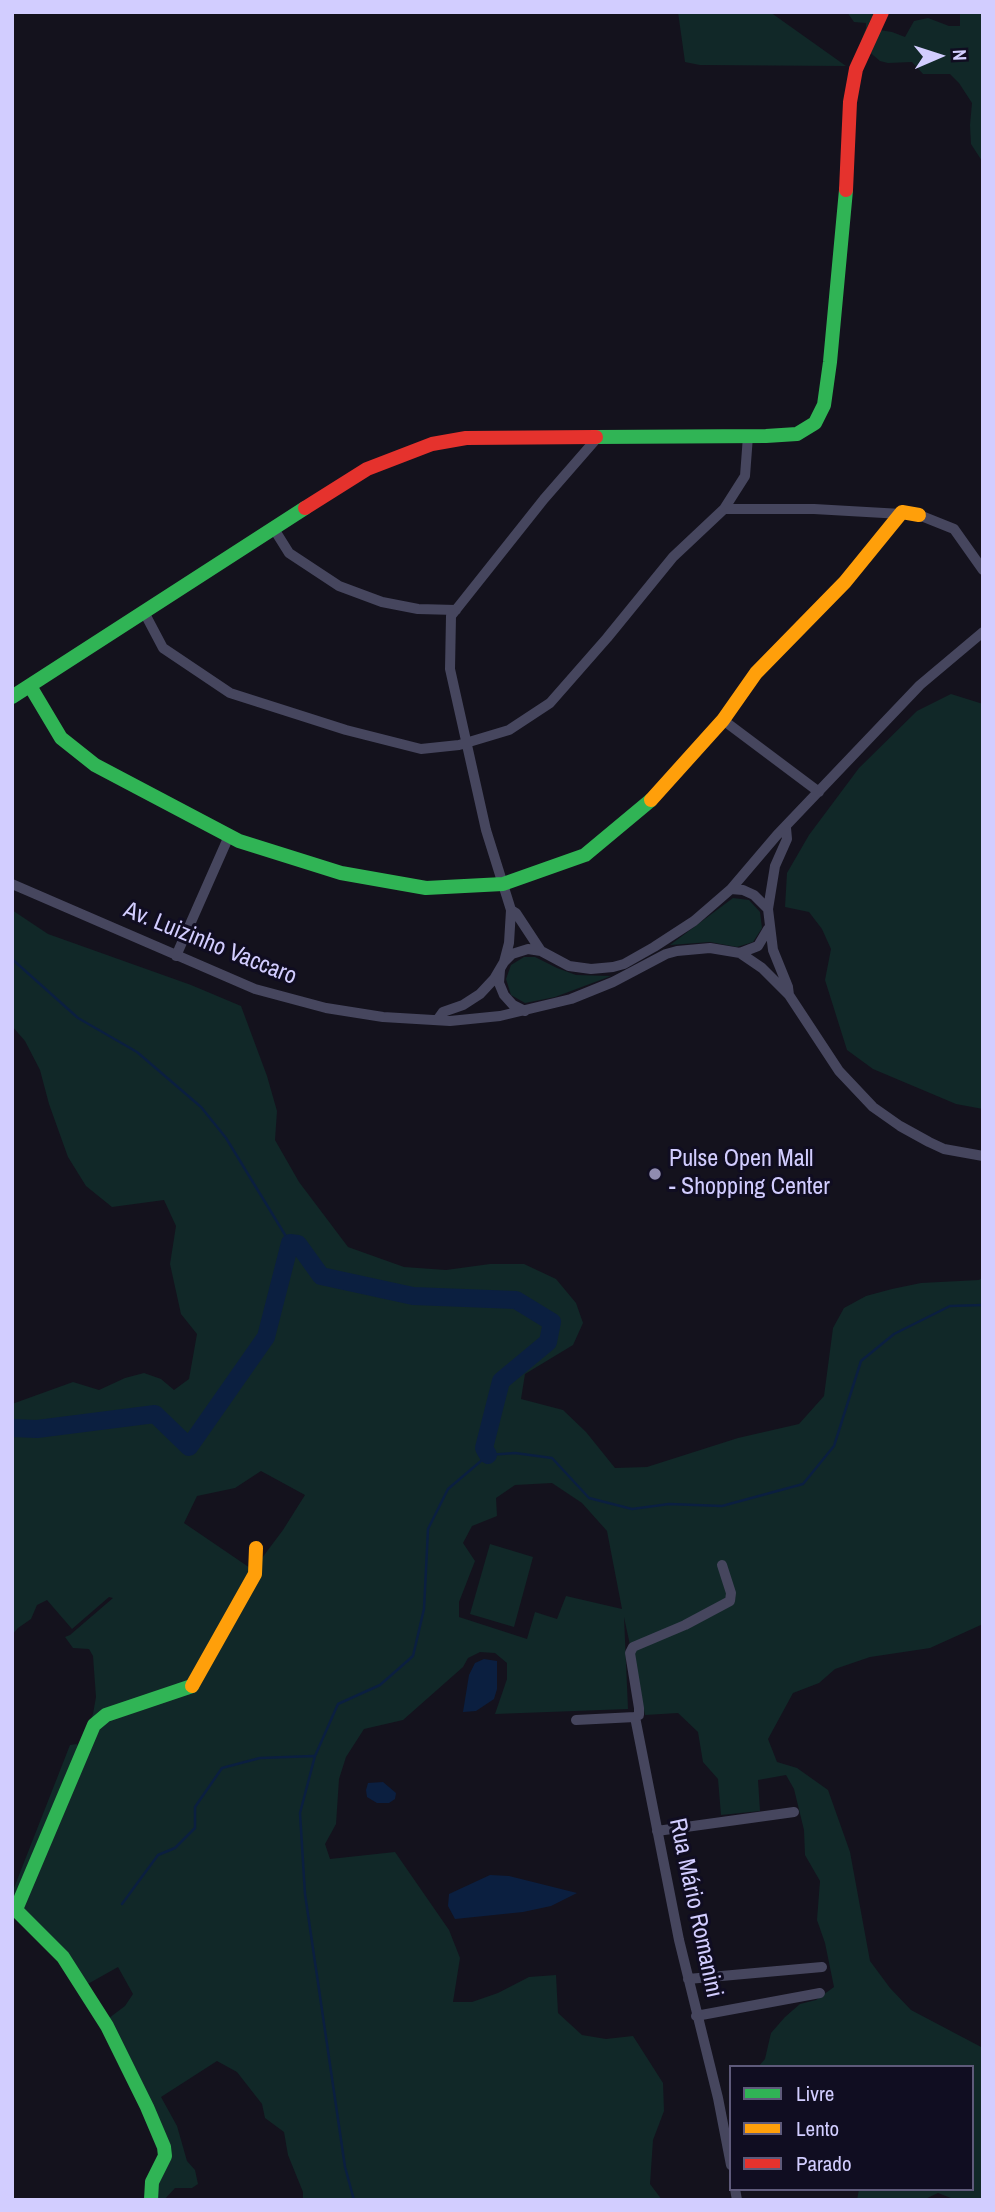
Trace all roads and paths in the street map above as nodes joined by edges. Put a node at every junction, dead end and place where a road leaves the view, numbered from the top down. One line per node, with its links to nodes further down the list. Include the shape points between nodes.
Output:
1 (882, 12): 2 (street, via 856,69 850,102 842,241 824,405 815,423 797,434)
2 (748, 436): 3 (street); 4 (street, via 745,477)
3 (598, 437): 6 (street, via 466,438 432,444 367,469); 8 (street)
4 (724, 509): 5 (street); 14 (street, via 673,557 550,703 509,730)
5 (902, 512): 7 (street, via 954,529); 13 (street, via 845,582 756,673)
6 (274, 529): 8 (street, via 289,552 339,586 394,605); 9 (street)
7 (983, 570)
8 (456, 610): 14 (street, via 451,616 450,669)
9 (144, 612): 11 (street); 14 (street, via 163,648 230,693 421,749)
10 (983, 632): 15 (street, via 920,685)
11 (30, 686): 12 (street); 17 (street, via 61,738 95,765)
12 (12, 697)
13 (723, 720): 15 (street); 19 (street, via 649,803 585,855)
14 (467, 743): 19 (street)
15 (819, 792): 16 (street)
16 (786, 828): 20 (street); 21 (street)
17 (229, 836): 19 (street, via 341,873 414,886); 26 (street)
18 (12, 884): 26 (street, Av. Luizinho Vaccaro)
19 (503, 884): 22 (street)
20 (731, 889): 21 (street, via 754,895); 24 (street, via 674,934 624,964 580,968)
21 (768, 909): 23 (street)
22 (511, 910): 24 (street); 27 (street)
23 (769, 924): 25 (street, via 758,946); 28 (street)
24 (541, 951): 27 (street, via 522,950)
25 (740, 953): 28 (street); 29 (street, Av. Luizinho Vaccaro, via 710,948 677,951 592,991)
26 (176, 956): 30 (street, Av. Luizinho Vaccaro, via 255,989 303,1003 374,1016)
27 (502, 966): 29 (street, via 499,983 504,995); 30 (street, via 480,994)
28 (789, 995): 31 (street, via 839,1071 873,1107 944,1149)
29 (525, 1011): 30 (street, Av. Luizinho Vaccaro)
30 (438, 1019)
31 (983, 1156)
32 (256, 1548): 43 (street, via 255,1574 191,1687 106,1715 94,1725 17,1907 63,1957 107,2026 148,2107 164,2147)
33 (722, 1565): 34 (street, Rua Mário Romanini, via 730,1601 633,1647 630,1653 639,1708)
34 (635, 1717): 35 (street); 37 (street, Rua Mário Romanini)
35 (576, 1720)
36 (794, 1812): 37 (street)
37 (657, 1831): 39 (street, Rua Mário Romanini)
38 (822, 1967): 39 (street)
39 (688, 1979): 41 (street, Rua Mário Romanini)
40 (820, 1993): 41 (street)
41 (696, 2016): 42 (street, Rua Mário Romanini)
42 (729, 2154)
43 (150, 2200)

